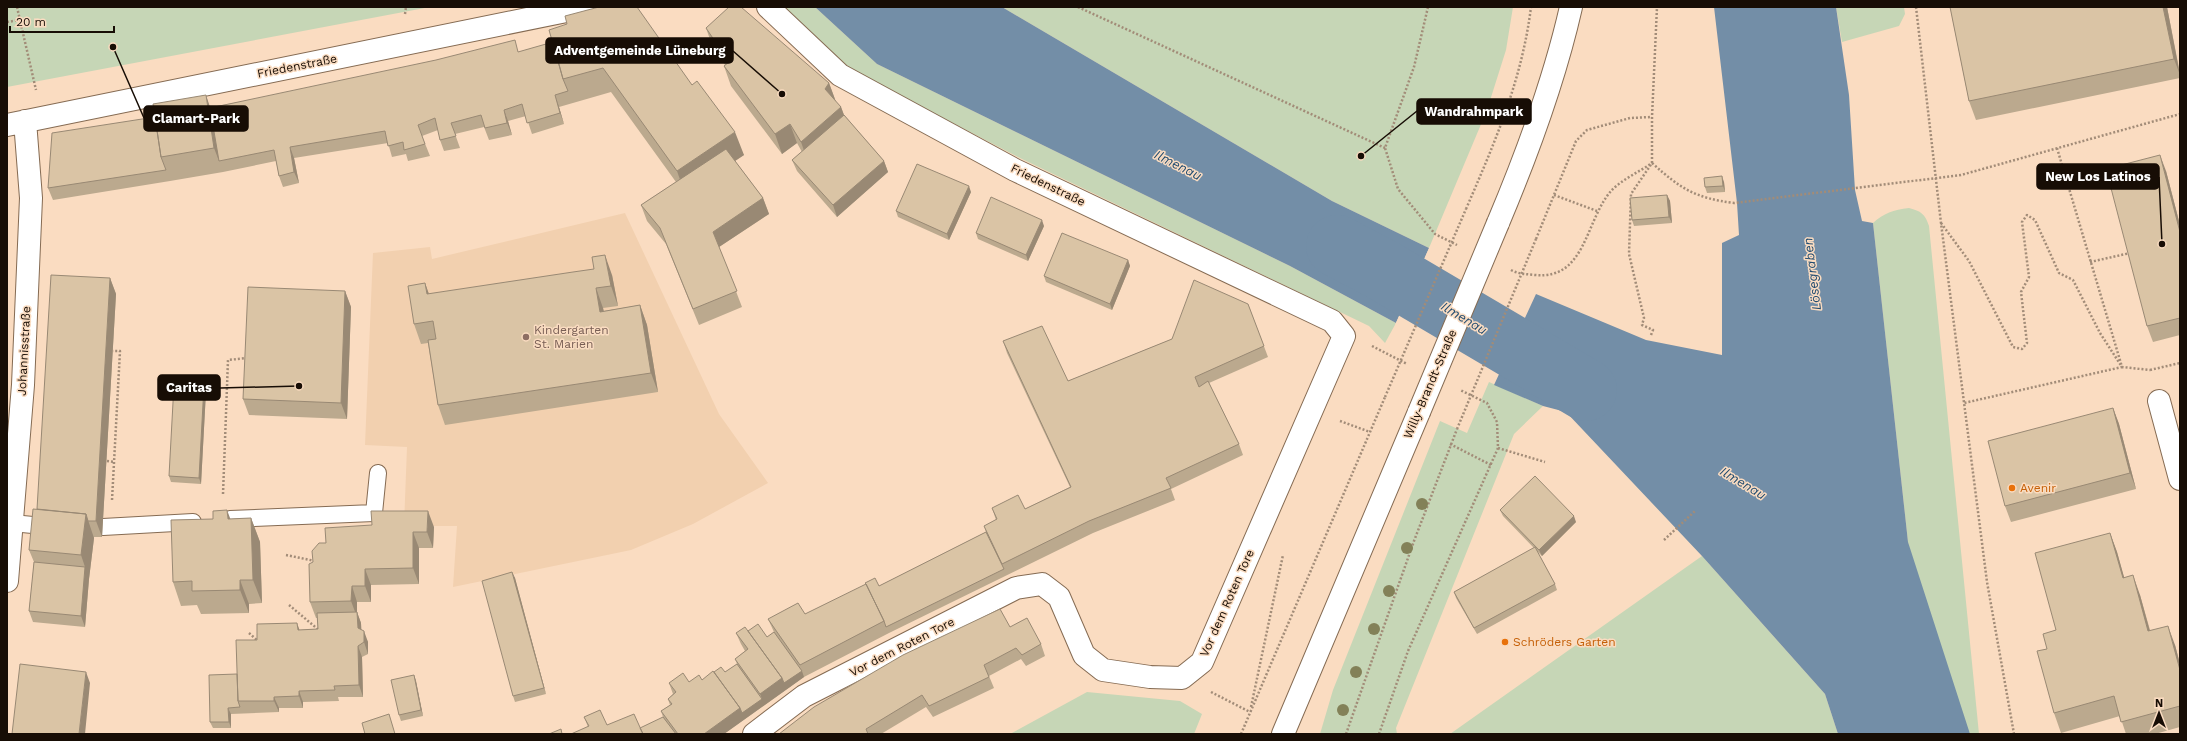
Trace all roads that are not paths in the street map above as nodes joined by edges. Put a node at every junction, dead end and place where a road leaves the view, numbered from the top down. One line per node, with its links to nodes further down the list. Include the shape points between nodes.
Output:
1 (586, 7): 4 (street, Friedenstraße)
2 (768, 7): 5 (street, Friedenstraße, via 840,75 1015,170 1332,321)
3 (1571, 7): 14 (street, Willy-Brandt-Straße, bridge, via 1562,48 1523,162)
4 (25, 121): 9 (street, Johannisstraße, via 31,198)
5 (1344, 336): 13 (street, Vor dem Roten Tore, via 1202,662 1182,678 1150,677 1104,670 1084,655 1059,597 1042,584 1016,588 804,696)
6 (2159, 401): 8 (street)
7 (378, 473): 11 (lane, via 374,513)
8 (2180, 479)
9 (12, 523): 10 (lane); 12 (street, Johannisstraße)
10 (43, 526)
11 (107, 527)
12 (7, 581)
13 (754, 734)
14 (1283, 734)

